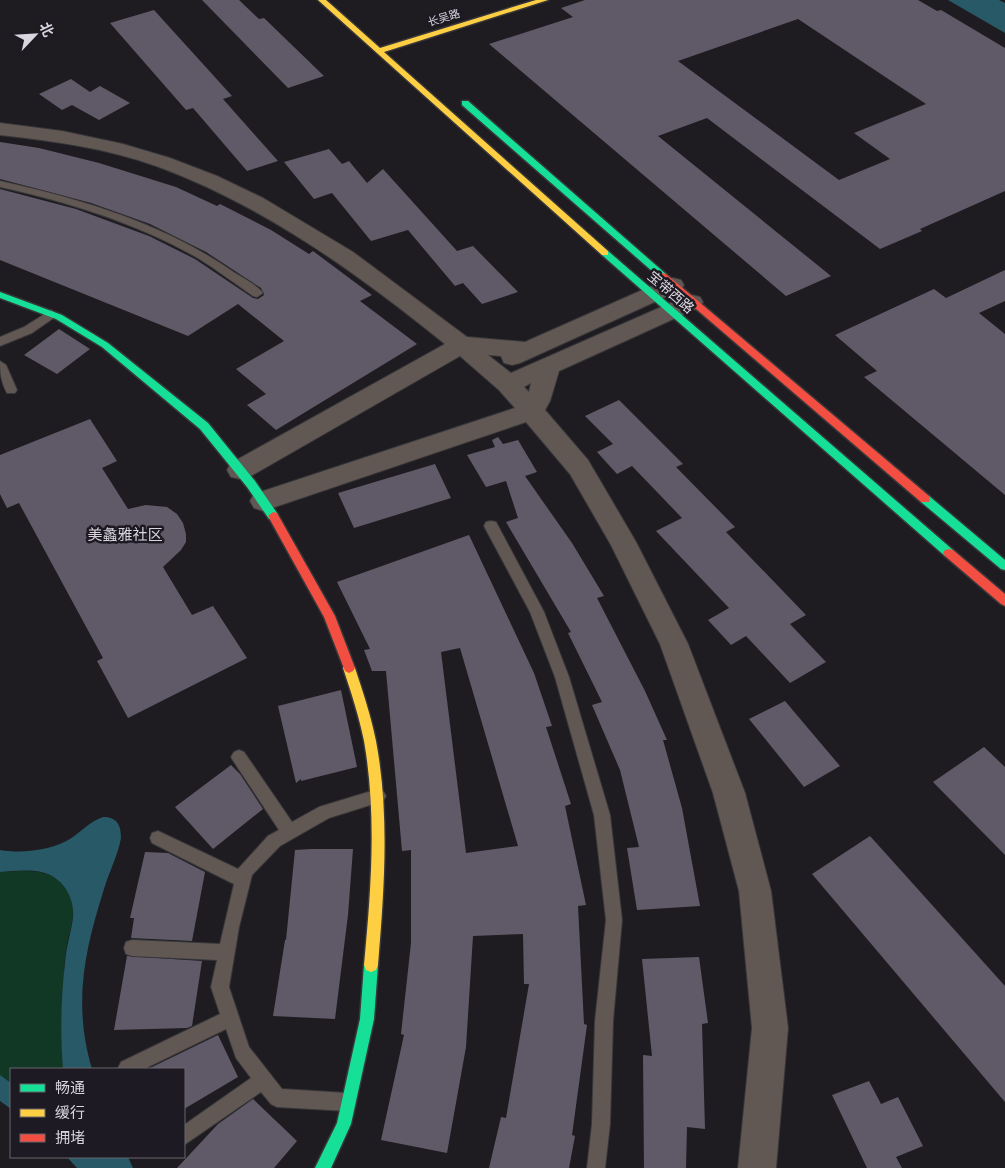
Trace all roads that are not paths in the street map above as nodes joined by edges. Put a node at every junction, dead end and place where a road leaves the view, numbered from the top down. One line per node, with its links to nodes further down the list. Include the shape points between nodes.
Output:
1 (322, 0): 3 (main road, 宝带西路)
2 (544, 0): 3 (main road, 长吴路)
3 (379, 51): 10 (main road, 宝带西路)
4 (458, 96): 7 (main road, 宝带西路)
5 (0, 129): 15 (street, via 104,145 164,162 220,186 283,219 338,254)
6 (0, 184): 8 (lane, via 109,214 200,256)
7 (673, 286): 10 (street); 11 (main road, 宝带西路)
8 (257, 293)
9 (0, 295): 13 (main road)
10 (651, 296): 12 (main road, 宝带西路); 16 (street)
11 (692, 302): 12 (street); 25 (main road, 宝带西路)
12 (670, 312): 18 (street); 26 (main road, 宝带西路)
13 (51, 314): 14 (lane, via 28,330); 22 (main road, via 106,345 153,382 204,426)
14 (0, 342)
15 (462, 344): 16 (street); 19 (street); 22 (street)
16 (528, 350): 19 (street)
17 (0, 365): 20 (lane)
18 (549, 365): 19 (street); 21 (street)
19 (498, 375): 21 (street)
20 (11, 390)
21 (532, 411): 23 (street); 41 (street, via 579,467 623,542 674,644 729,793 755,892 770,1028)
22 (240, 470): 23 (main road)
23 (263, 501): 28 (main road, via 329,616 357,687)
24 (491, 526): 40 (lane, via 537,612 562,677 602,815 614,920 604,1021 601,1124)
25 (1005, 566)
26 (1005, 601)
27 (239, 756): 29 (lane)
28 (378, 796): 29 (lane, via 325,812); 37 (main road, via 377,896 366,1019)
29 (290, 832): 31 (lane, via 274,841 245,871)
30 (158, 838): 31 (lane)
31 (243, 880): 33 (lane)
32 (132, 948): 33 (lane)
33 (226, 952): 34 (lane, via 220,988)
34 (230, 1018): 35 (lane); 36 (lane, via 242,1052)
35 (127, 1068)
36 (262, 1080): 37 (lane, via 277,1098); 38 (lane)
37 (348, 1102): 39 (main road, via 344,1124)
38 (185, 1135)
39 (323, 1168)
40 (596, 1168)
41 (757, 1168)

